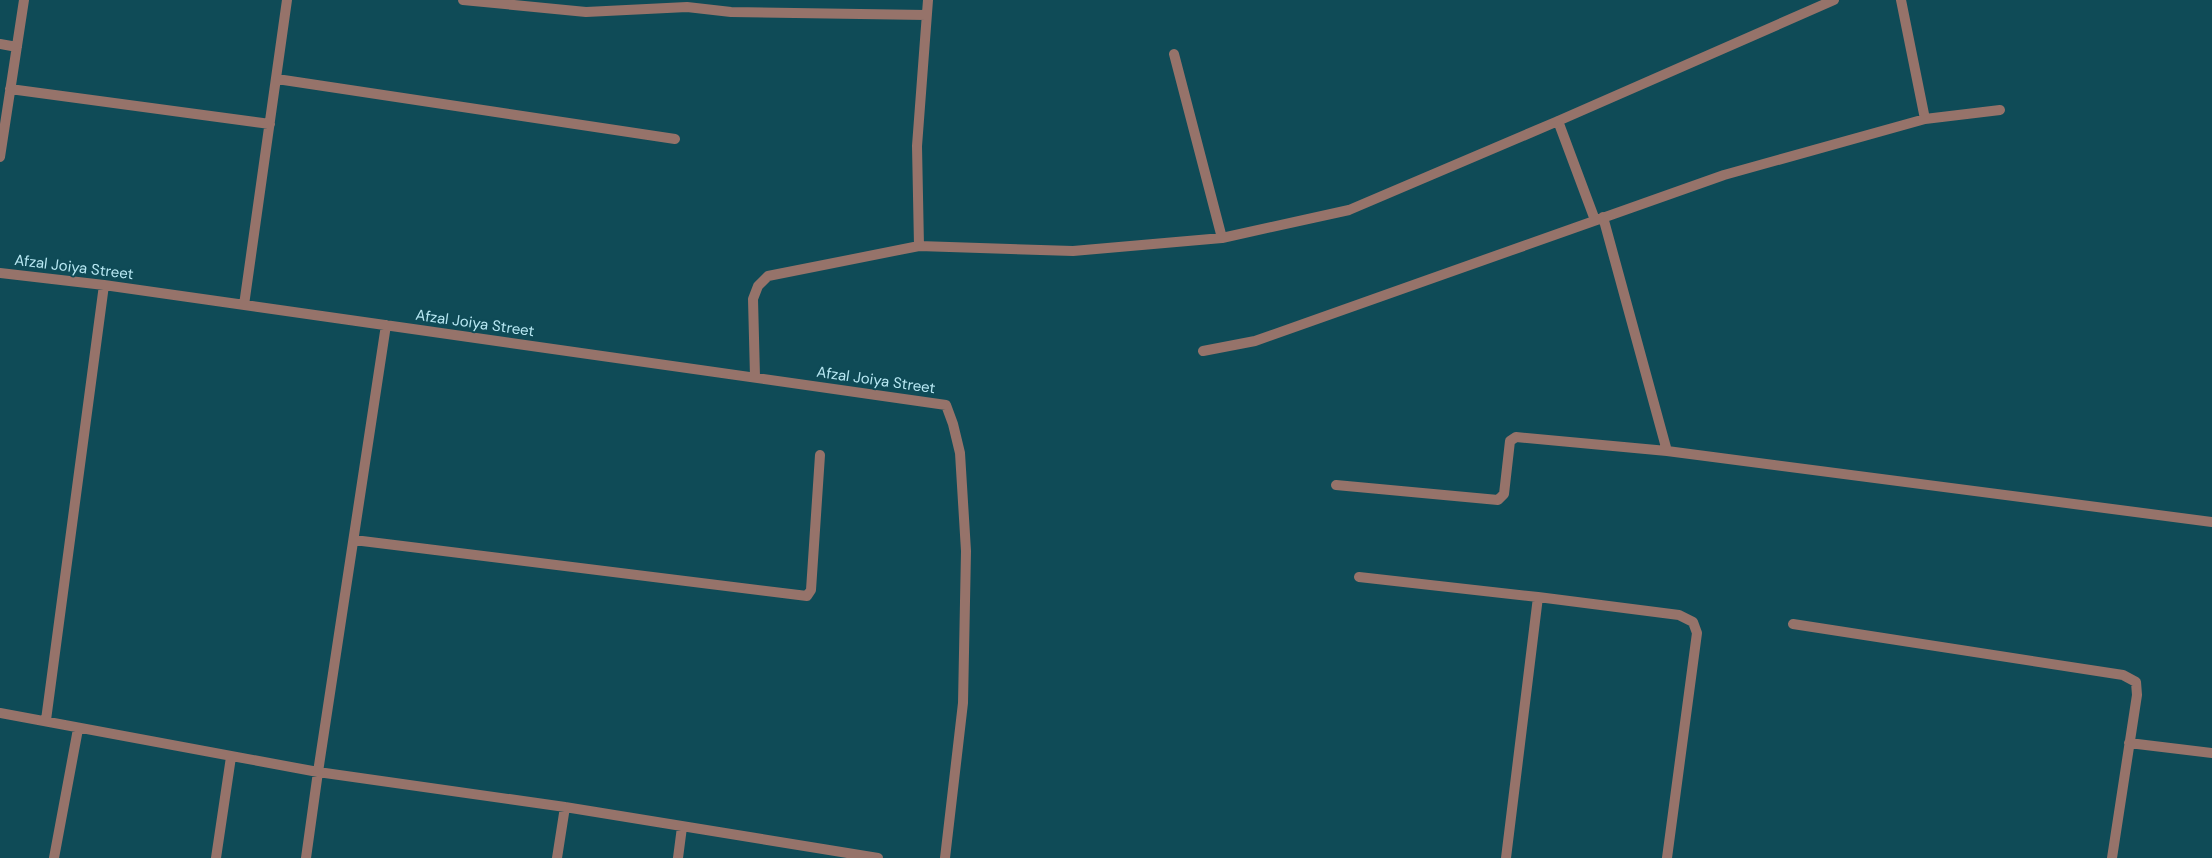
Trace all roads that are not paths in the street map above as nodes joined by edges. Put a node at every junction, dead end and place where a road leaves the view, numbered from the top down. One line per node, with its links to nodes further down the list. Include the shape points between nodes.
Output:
1 (24, 0): 11 (street)
2 (287, 0): 13 (street)
3 (463, 0): 8 (street, via 586,12 687,7)
4 (733, 0): 8 (street)
5 (928, 0): 9 (street)
6 (1834, 0): 17 (street)
7 (1901, 0): 16 (street)
8 (731, 12): 9 (street)
9 (926, 15): 23 (street, via 917,146)
10 (0, 44): 11 (street)
11 (17, 47): 14 (street)
12 (1174, 54): 22 (street)
13 (277, 79): 18 (street); 19 (street)
14 (10, 89): 18 (street); 20 (street)
15 (2000, 110): 16 (street)
16 (1925, 119): 21 (street, via 1724,175)
17 (1558, 122): 21 (street); 22 (street, via 1349,210)
18 (270, 124): 26 (street)
19 (675, 139)
20 (0, 157)
21 (1599, 219): 28 (street, via 1255,341); 30 (street)
22 (1222, 238): 23 (street, via 1074,251)
23 (919, 246): 29 (street, via 768,276 758,286 753,299)
24 (0, 273): 25 (street, Afzal Joiya Street)
25 (104, 285): 26 (street, Afzal Joiya Street); 39 (street)
26 (244, 305): 27 (street, Afzal Joiya Street)
27 (386, 325): 29 (street, Afzal Joiya Street); 34 (street)
28 (1203, 350)
29 (755, 378): 54 (street, Afzal Joiya Street, via 946,405 960,453 966,551 963,703)
30 (1667, 451): 32 (street, via 1512,438 1504,494 1498,500); 33 (street)
31 (820, 455): 34 (street, via 811,590 807,596)
32 (1336, 485)
33 (2212, 522)
34 (354, 540): 44 (street)
35 (1359, 577): 36 (street)
36 (1538, 597): 55 (street); 56 (street, via 1679,615 1692,622 1698,633)
37 (1793, 624): 41 (street, via 2123,675 2136,682)
38 (0, 713): 39 (street)
39 (46, 720): 40 (street)
40 (78, 729): 43 (street); 48 (street)
41 (2129, 743): 42 (street); 57 (street)
42 (2212, 753)
43 (231, 757): 44 (street); 49 (street)
44 (318, 772): 45 (street); 50 (street)
45 (564, 807): 46 (street); 51 (street)
46 (682, 827): 47 (street); 52 (street)
47 (852, 856): 53 (street)
48 (54, 858)
49 (216, 858)
50 (306, 858)
51 (557, 858)
52 (678, 858)
53 (878, 858)
54 (945, 858)
55 (1506, 858)
56 (1667, 858)
57 (2112, 858)

